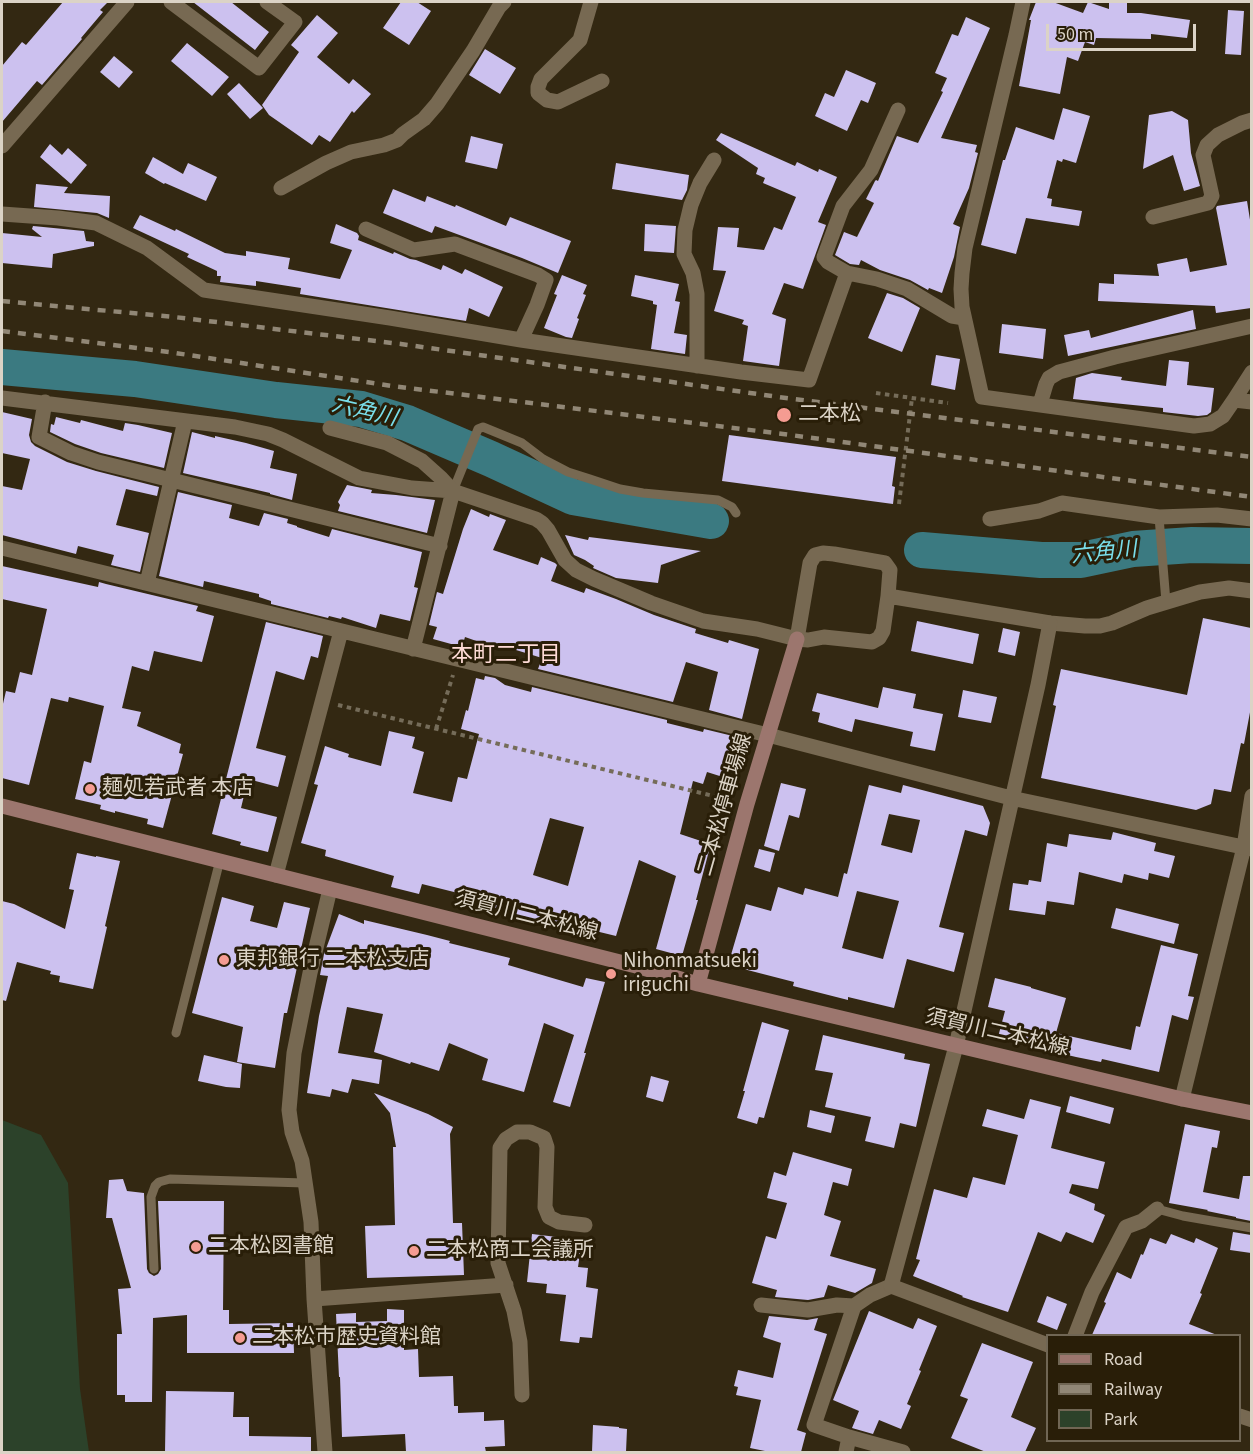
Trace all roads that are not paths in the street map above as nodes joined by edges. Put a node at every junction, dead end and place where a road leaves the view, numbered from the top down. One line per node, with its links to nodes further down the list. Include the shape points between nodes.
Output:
1 (127, 2): 10 (street)
2 (171, 2): 3 (street, via 259,68 295,22)
3 (267, 2)
4 (504, 2): 12 (street, via 424,119 397,140 351,152)
5 (591, 2): 7 (street, via 580,40 541,79 538,93 546,100 558,102)
6 (1023, 2): 17 (street, via 965,248 961,289)
7 (602, 81)
8 (898, 110): 16 (street, via 871,170 843,206 824,257)
9 (1251, 120): 14 (street, via 1207,145 1203,156 1212,196 1208,203)
10 (2, 146)
11 (714, 160): 20 (street, via 700,183 684,230 684,254 697,294)
12 (281, 189)
13 (2, 214): 19 (street, via 96,223 147,248 204,290)
14 (1153, 216)
15 (366, 228): 19 (street, via 414,250 455,244 546,280)
16 (847, 273): 17 (street, via 907,289 952,316); 20 (street, via 809,380)
17 (964, 318): 26 (street, via 982,397)
18 (1251, 326): 26 (street, via 1059,372 1049,378)
19 (521, 340): 20 (street)
20 (697, 366)
21 (1251, 372): 23 (street)
22 (2, 398): 24 (street)
23 (1234, 400): 25 (street); 26 (street, via 1223,416 1210,424 1194,426)
24 (45, 402): 27 (street); 29 (street, via 39,437 98,462)
25 (1251, 402)
26 (1040, 404)
27 (185, 421): 29 (street); 30 (street, via 268,434 359,478)
28 (330, 428): 30 (street, via 387,443 422,461)
29 (172, 479): 35 (street); 37 (street)
30 (453, 491): 31 (lane, via 478,429 483,427 522,443 568,472 620,489 718,500); 35 (street); 43 (street, via 536,519 549,530 565,560 594,579 703,621)
31 (736, 513)
32 (990, 519): 34 (street, via 1040,511 1062,503)
33 (1251, 519): 34 (street, via 1217,515)
34 (1160, 522): 40 (lane)
35 (440, 546): 44 (street)
36 (2, 548): 37 (street)
37 (147, 583): 42 (street)
38 (1251, 591): 40 (street, via 1228,588)
39 (888, 596): 41 (street); 43 (street, via 883,631 872,642 824,637); 43 (street, via 890,570 885,563 834,554 815,555 810,563)
40 (1166, 602): 41 (street, via 1100,626)
41 (1050, 623): 47 (street)
42 (341, 631): 44 (street); 51 (street)
43 (796, 639): 45 (main road, 二本松停車場線)
44 (413, 649): 45 (street)
45 (768, 735): 47 (street); 53 (main road, 二本松停車場線)
46 (1251, 796): 49 (street)
47 (1011, 798): 49 (street); 55 (street)
48 (2, 806): 50 (main road, 須賀川二本松線)
49 (1247, 848): 56 (street)
50 (220, 860): 51 (main road, 須賀川二本松線); 54 (lane)
51 (276, 875): 52 (main road, 須賀川二本松線)
52 (330, 889): 53 (main road, 須賀川二本松線); 58 (street, via 294,1053 289,1110)
53 (698, 984): 55 (main road, 須賀川二本松線)
54 (176, 1033)
55 (956, 1046): 56 (main road, 須賀川二本松線); 64 (street)
56 (1182, 1100): 57 (main road, 須賀川二本松線)
57 (1251, 1113)
58 (305, 1183): 62 (lane, via 170,1179 159,1182 151,1197); 65 (street)
59 (1157, 1209): 61 (lane); 68 (street, via 1126,1227)
60 (585, 1225): 63 (street, via 549,1217 545,1207 544,1138 517,1132 506,1139 500,1148 498,1263)
61 (1251, 1228)
62 (154, 1269)
63 (506, 1286): 65 (street); 70 (street, via 520,1342)
64 (891, 1286): 67 (street); 69 (street)
65 (314, 1299): 72 (street)
66 (761, 1305): 67 (street, via 808,1310)
67 (854, 1306): 71 (street, via 814,1425)
68 (1075, 1334)
69 (1046, 1345)
70 (522, 1395)
71 (847, 1445): 73 (street)
72 (325, 1452)
73 (903, 1452)

